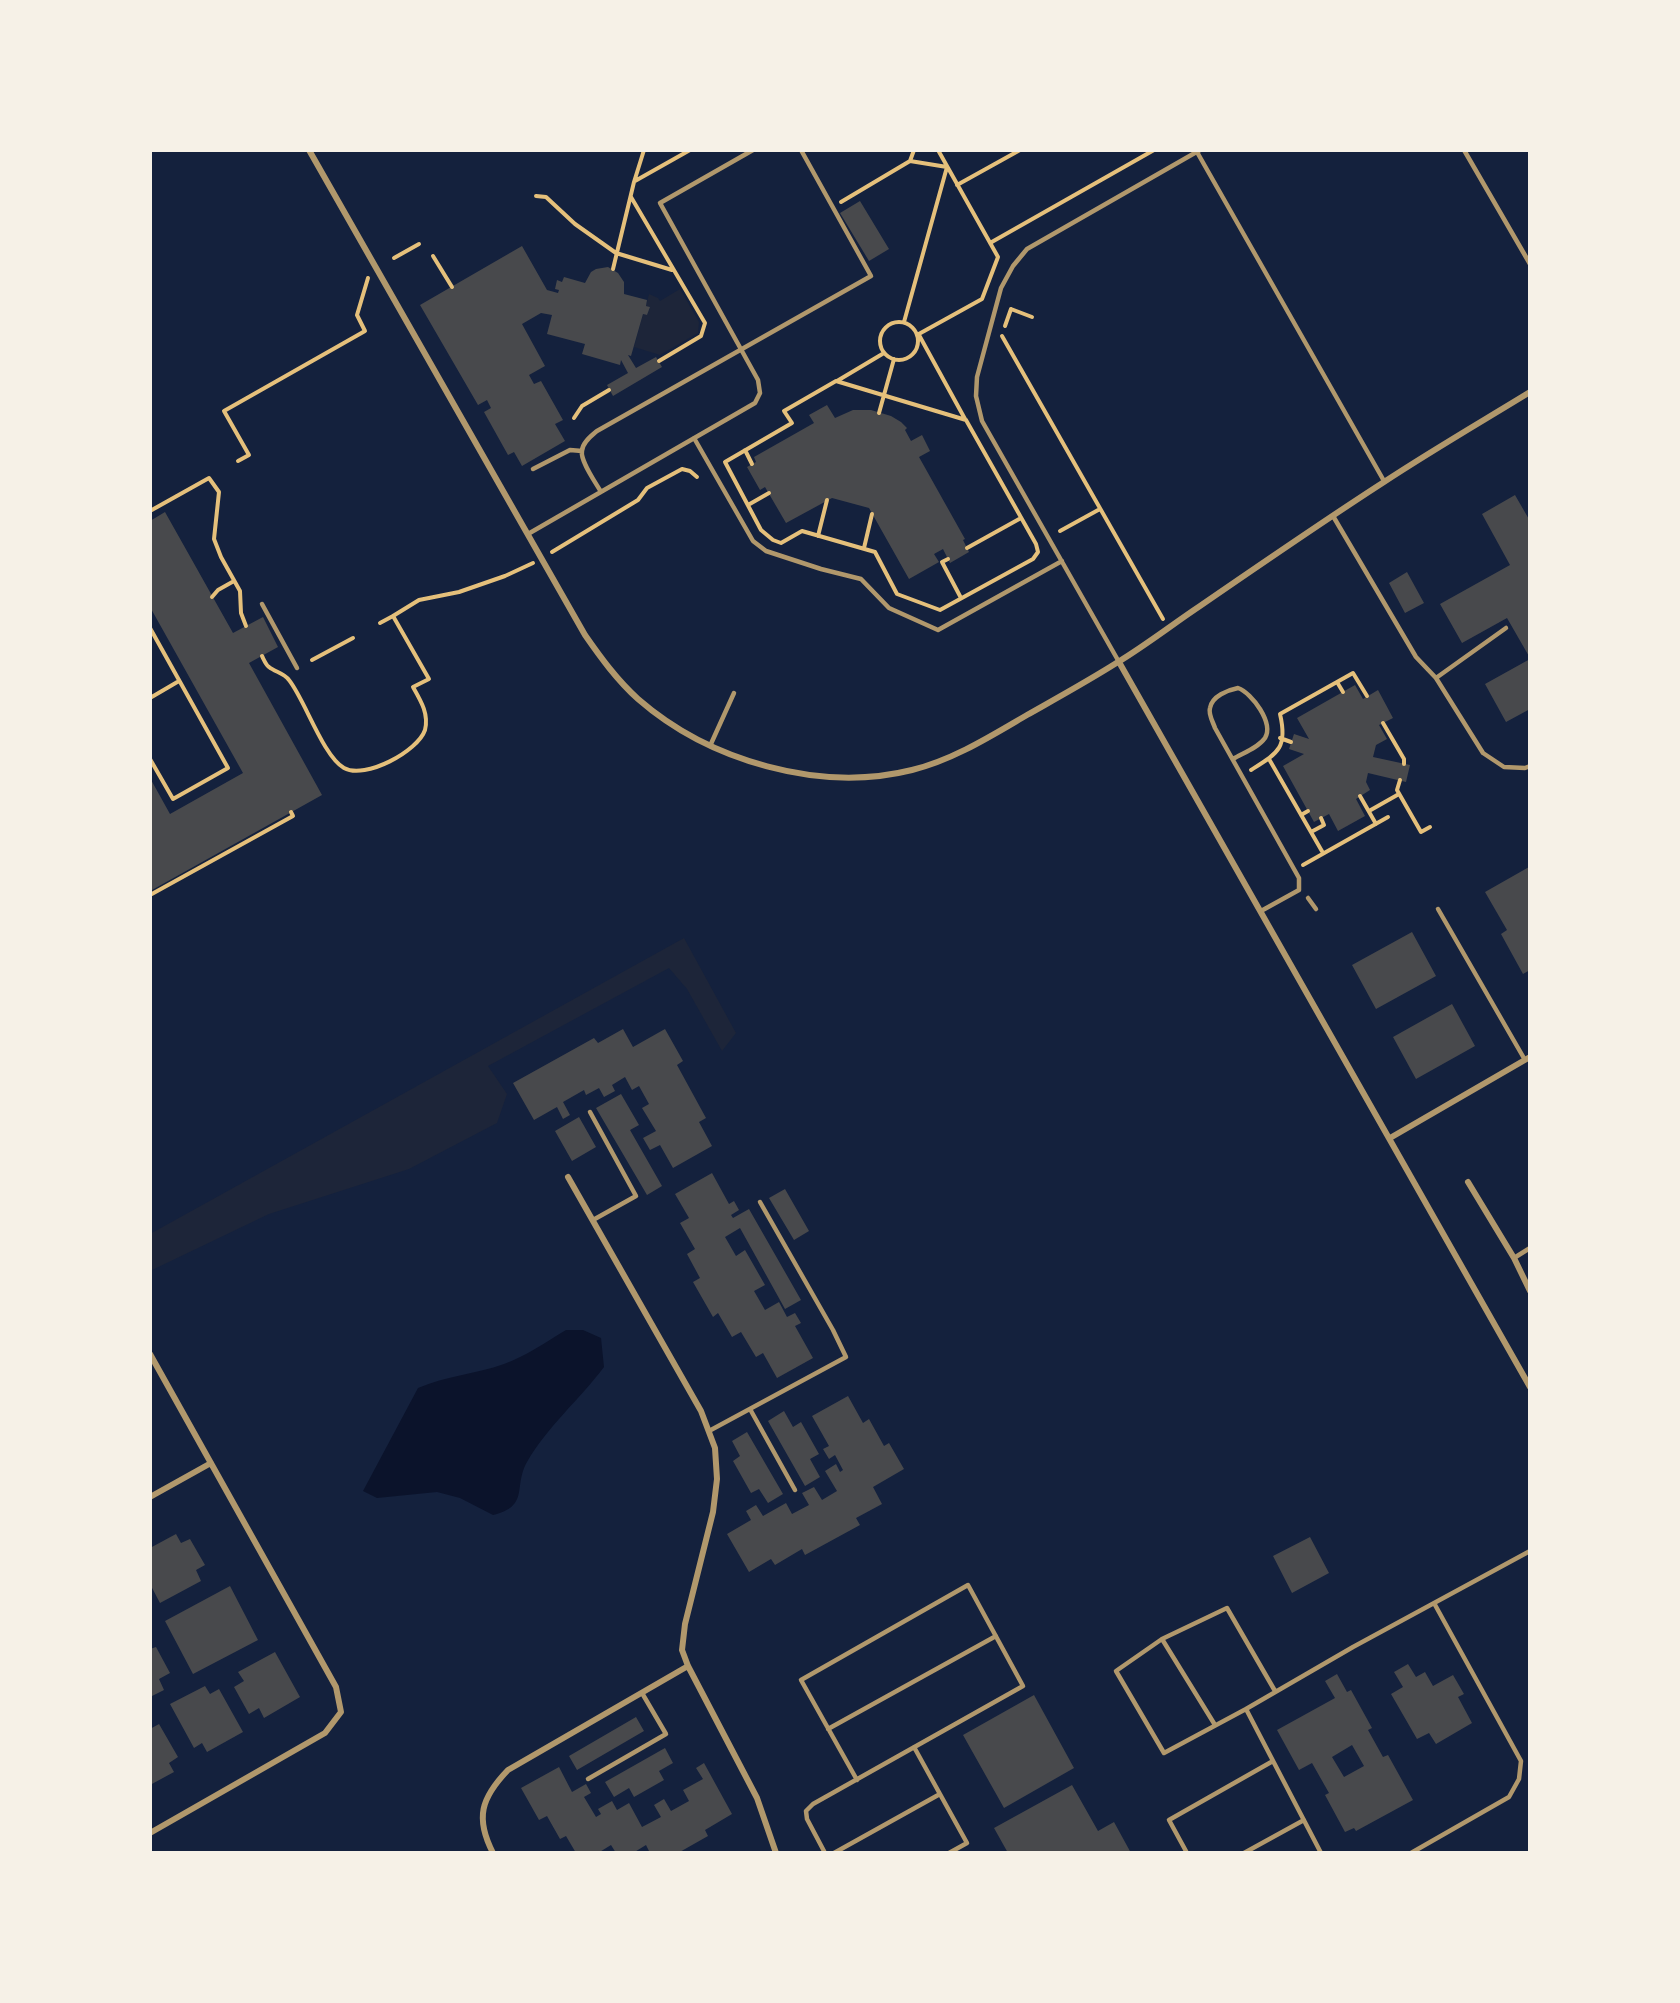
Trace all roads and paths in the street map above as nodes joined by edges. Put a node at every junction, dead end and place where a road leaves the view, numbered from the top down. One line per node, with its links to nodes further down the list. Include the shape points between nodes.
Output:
1 (309, 150): 61 (street)
2 (644, 150): 14 (path)
3 (690, 150): 14 (path)
4 (753, 150): 32 (lane, via 660,203)
5 (801, 150): 18 (lane)
6 (914, 150): 12 (path)
7 (938, 150): 13 (path)
8 (1020, 150): 15 (path)
9 (1154, 150): 19 (path)
10 (1464, 150): 24 (lane)
11 (1199, 151): 50 (lane); 67 (lane, via 1027,249 1013,266 996,304 977,377 976,396 982,421)
12 (910, 161): 13 (path); 18 (path)
13 (947, 167): 15 (path); 30 (path)
14 (634, 182): 17 (path)
15 (957, 185): 19 (path)
16 (536, 196): 21 (path, via 546,197)
17 (631, 197): 21 (path); 26 (path)
18 (833, 207): 32 (lane, via 871,276)
19 (990, 243): 31 (path, via 998,257 982,299)
20 (419, 244): 23 (path)
21 (616, 253): 25 (path); 26 (path)
22 (433, 256): 28 (path)
23 (394, 258)
24 (1530, 264)
25 (613, 269)
26 (673, 270): 35 (path, via 705,323 701,336)
27 (370, 273): 46 (path, via 357,315 365,331 225,411 249,455)
28 (452, 287)
29 (1032, 317): 55 (path, via 1010,309 1002,337)
30 (904, 322): 31 (path); 33 (path, via 891,323 882,331 880,343)
31 (918, 335): 34 (path, via 913,354); 42 (path)
32 (741, 350): 43 (lane, via 758,380 760,393 755,403); 45 (lane, via 597,431)
33 (884, 353): 34 (path); 36 (path)
34 (894, 359): 39 (path)
35 (659, 362)
36 (836, 381): 39 (path); 44 (path, via 784,411 792,423)
37 (609, 390): 41 (path, via 582,406)
38 (1530, 392): 50 (street)
39 (883, 395): 40 (path); 42 (path)
40 (879, 413)
41 (574, 418)
42 (966, 420): 59 (path)
43 (694, 438): 51 (lane); 67 (lane, via 753,541 766,551 861,579 889,608 938,630)
44 (745, 450): 47 (path); 54 (path, via 725,462)
45 (582, 451): 48 (lane, via 570,450); 51 (lane)
46 (238, 461)
47 (752, 464)
48 (533, 469)
49 (697, 477): 65 (path, via 682,469)
50 (1384, 481): 58 (street)
51 (601, 492): 61 (lane)
52 (769, 493): 54 (path)
53 (827, 500): 62 (path)
54 (748, 505): 62 (path, via 761,530 772,540 781,543 802,531)
55 (1100, 508): 60 (path); 75 (path)
56 (150, 511): 68 (path, via 209,478 219,492 214,539)
57 (872, 514): 63 (path)
58 (1333, 516): 75 (street); 83 (lane, via 1416,657)
59 (1021, 518): 64 (path); 70 (path, via 1036,544 1038,552 1033,559)
60 (1060, 531)
61 (528, 534): 65 (street)
62 (818, 536): 63 (path)
63 (864, 548): 70 (path, via 875,552 897,594 940,610)
64 (967, 548)
65 (541, 558): 72 (path, via 524,569 478,586 419,600); 93 (street, via 585,635 619,681 656,714)
66 (948, 559): 70 (path, via 942,562)
67 (1062, 561): 81 (lane)
68 (234, 581): 69 (path); 74 (path, via 240,591)
69 (212, 597)
70 (961, 598)
71 (262, 604): 82 (lane)
72 (393, 616): 73 (path); 79 (path, via 429,679 413,687 426,717 424,730 419,742 409,750 368,770 355,772 344,768 332,755 289,680 268,667)
73 (380, 623)
74 (246, 626)
75 (1168, 627): 81 (street)
76 (150, 628): 84 (path)
77 (1506, 628): 83 (lane)
78 (353, 638): 80 (path)
79 (262, 656)
80 (312, 660)
81 (1119, 662): 93 (street, via 978,743 912,770 873,776 802,773 750,762); 118 (street)
82 (297, 668)
83 (1436, 678): 98 (lane, via 1483,753 1504,767)
84 (179, 681): 89 (path); 94 (path, via 228,768 173,799)
85 (1337, 682): 86 (path); 88 (path, via 1353,673); 91 (path, via 1280,714)
86 (1343, 692)
87 (734, 693): 93 (lane)
88 (1367, 696)
89 (150, 698)
90 (1383, 723): 97 (path)
91 (1282, 739): 92 (path); 96 (path)
92 (1291, 742)
93 (710, 746)
94 (150, 759)
95 (1233, 759): 95 (lane, via 1258,745 1266,737 1268,727 1252,696 1238,688 1216,698 1209,711); 99 (lane)
96 (1269, 759): 99 (path); 106 (path)
97 (1404, 764)
98 (1530, 766)
99 (1242, 775): 113 (lane)
100 (1400, 780): 101 (path)
101 (1400, 794): 104 (path); 110 (path, via 1421,832)
102 (1360, 796): 104 (path)
103 (1308, 811): 106 (path)
104 (1369, 811): 109 (path)
105 (291, 812): 114 (path, via 293,816)
106 (1301, 815): 111 (path)
107 (1388, 817): 109 (path)
108 (1321, 818): 111 (path, via 1324,825)
109 (1376, 824): 112 (path)
110 (1430, 827)
111 (1311, 832): 112 (path)
112 (1323, 853): 113 (path)
113 (1294, 869): 118 (lane, via 1299,890)
114 (150, 895)
115 (1308, 898): 116 (lane)
116 (1316, 909)
117 (1438, 909): 119 (lane)
118 (1261, 911): 121 (street)
119 (1527, 1058): 121 (street)
120 (590, 1112): 125 (lane, via 636,1196)
121 (1390, 1138): 130 (street)
122 (568, 1177): 125 (street)
123 (1468, 1182): 127 (street)
124 (760, 1202): 131 (lane, via 846,1357)
125 (593, 1220): 132 (street)
126 (1530, 1248): 127 (lane)
127 (1514, 1258): 128 (street)
128 (1530, 1291)
129 (150, 1354): 133 (street)
130 (1530, 1386)
131 (750, 1409): 132 (lane); 134 (lane)
132 (709, 1431): 140 (street, via 715,1448 717,1479 713,1512 685,1624 682,1650)
133 (211, 1463): 135 (street); 152 (street, via 336,1687 341,1712 325,1733)
134 (795, 1490)
135 (150, 1497)
136 (1530, 1551): 137 (lane)
137 (1434, 1603): 141 (lane); 161 (lane, via 1521,1761 1519,1779 1509,1797)
138 (996, 1636): 145 (lane); 145 (lane, via 968,1585 801,1680); 146 (lane, via 1023,1686)
139 (1162, 1639): 141 (lane, via 1227,1608); 144 (lane); 144 (lane, via 1116,1671 1164,1753)
140 (688, 1666): 142 (street); 154 (street, via 757,1798)
141 (1275, 1692): 143 (lane)
142 (642, 1693): 148 (lane, via 666,1734); 153 (street, via 508,1770 495,1783 482,1814 482,1828)
143 (1246, 1709): 144 (lane); 147 (lane)
144 (1215, 1725)
145 (828, 1729): 149 (lane)
146 (914, 1747): 149 (lane); 150 (lane)
147 (1273, 1761): 151 (lane); 158 (lane, via 1169,1820)
148 (588, 1779)
149 (856, 1780): 155 (lane, via 806,1811)
150 (940, 1794): 156 (lane); 157 (lane, via 967,1843)
151 (1304, 1820): 159 (lane); 160 (lane)
152 (150, 1833)
153 (493, 1853)
154 (776, 1853)
155 (825, 1853)
156 (834, 1853)
157 (949, 1853)
158 (1187, 1853)
159 (1244, 1853)
160 (1321, 1853)
161 (1411, 1853)

